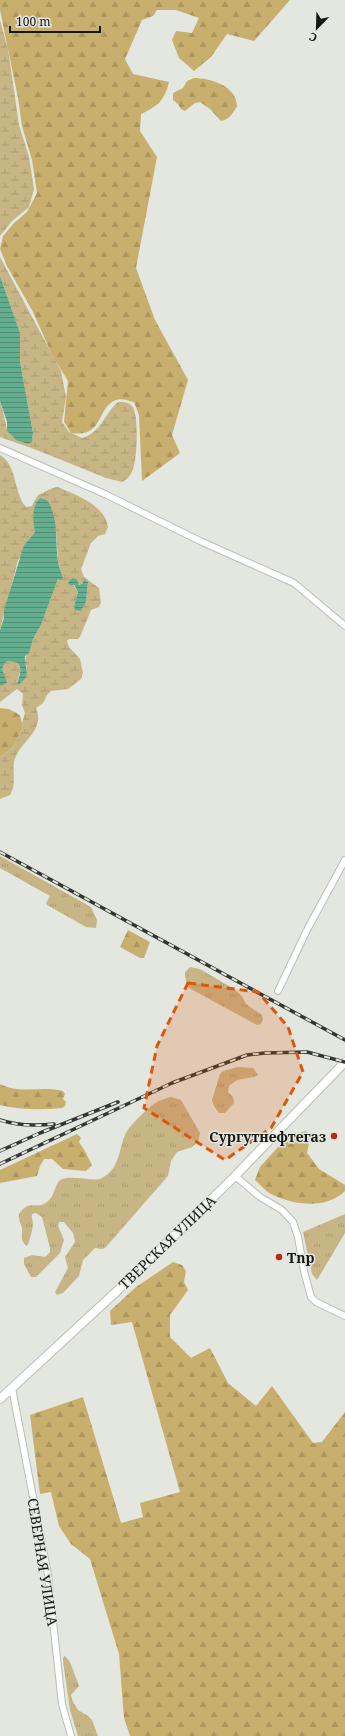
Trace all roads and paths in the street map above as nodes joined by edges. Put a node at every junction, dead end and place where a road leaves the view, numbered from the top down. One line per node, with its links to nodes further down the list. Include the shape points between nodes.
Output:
1 (0, 448): 2 (street, via 108,495 200,541 294,583)
2 (345, 626)
3 (345, 860): 4 (street)
4 (278, 991)
5 (345, 1062): 6 (main road, ТВЕРСКАЯ УЛИЦА)
6 (235, 1176): 7 (street, via 260,1197 282,1210 293,1222 311,1297); 8 (main road, ТВЕРСКАЯ УЛИЦА, via 130,1279)
7 (345, 1316)
8 (12, 1388): 9 (main road, ТВЕРСКАЯ УЛИЦА); 10 (street, СЕВЕРНАЯ УЛИЦА, via 48,1575 62,1704)
9 (0, 1399)
10 (71, 1736)

